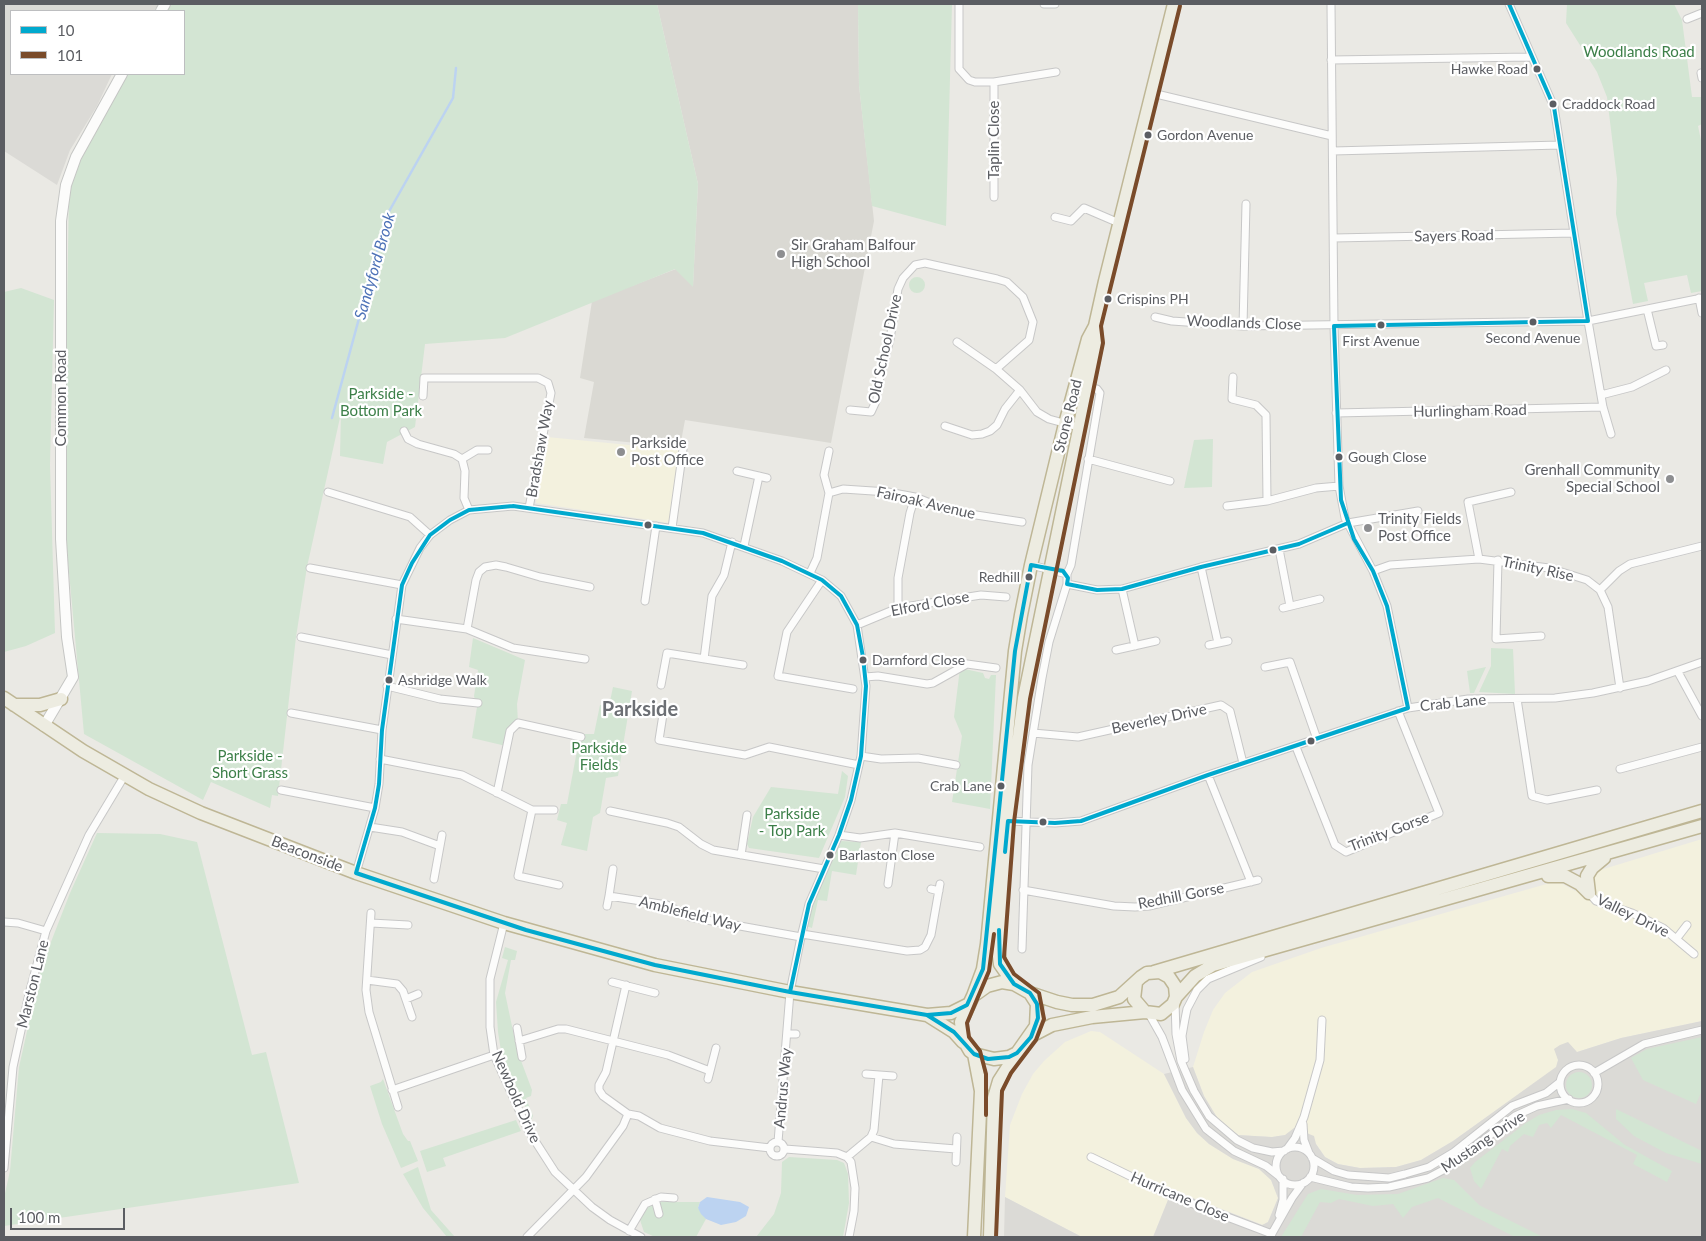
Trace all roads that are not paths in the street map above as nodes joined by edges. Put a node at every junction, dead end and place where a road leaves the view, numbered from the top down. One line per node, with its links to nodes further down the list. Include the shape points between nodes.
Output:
1 (959, 4): 13 (street, via 959,69 975,82)
2 (1044, 4): 3 (street)
3 (1054, 4)
4 (1174, 4): 14 (highway, Stone Road)
5 (1331, 4): 10 (street)
6 (1509, 4): 9 (street)
7 (1702, 13): 8 (street)
8 (1687, 19)
9 (1531, 57): 10 (street); 16 (street, via 1554,107)
10 (1331, 60): 15 (street)
11 (1056, 72): 13 (street)
12 (121, 75): 119 (street, Common Road, via 76,156 66,185 61,221 61,539 66,637 73,677)
13 (994, 82): 18 (street, Taplin Close)
14 (1152, 93): 15 (street); 21 (highway, Stone Road)
15 (1332, 136): 17 (street)
16 (1560, 145): 17 (street); 22 (street)
17 (1333, 151): 23 (street)
18 (994, 197)
19 (1246, 204): 30 (street)
20 (1055, 217): 21 (street, via 1071,221 1084,208)
21 (1120, 222): 29 (highway, Stone Road)
22 (1574, 233): 23 (street, Sayers Road); 28 (street)
23 (1334, 238): 31 (street)
24 (1700, 298): 25 (street); 26 (street)
25 (1647, 309): 28 (street); 33 (street, via 1656,346)
26 (1702, 313)
27 (1155, 317): 30 (street, Woodlands Close)
28 (1588, 321): 31 (street); 39 (street)
29 (1095, 326): 37 (highway, Stone Road, via 1097,342); 45 (highway, Stone Road, via 1088,339)
30 (1244, 326): 31 (street, Woodlands Close)
31 (1334, 326): 43 (street)
32 (957, 342): 34 (street)
33 (1663, 345)
34 (996, 369): 38 (street); 42 (street, Old School Drive, via 1028,340 1033,322 1023,297 1007,282 925,263 915,266 903,278 898,289 877,389 878,399 870,412)
35 (1666, 370): 39 (street, via 1632,386)
36 (1233, 377): 62 (street, via 1232,399 1256,405 1266,415)
37 (1086, 386): 45 (highway, Stone Road); 52 (street, via 1100,393)
38 (1020, 390): 44 (street, via 997,425 988,432 972,434); 45 (street, via 1037,412)
39 (1601, 395): 41 (street)
40 (422, 396): 64 (street, Bradshaw Way, via 424,378 538,378 548,383 551,393)
41 (1603, 407): 43 (street, Hurlingham Road); 47 (street)
42 (850, 410)
43 (1336, 413): 57 (street)
44 (945, 426)
45 (1072, 426): 78 (highway, Stone Road); 81 (highway, Stone Road)
46 (404, 432): 51 (street, via 408,439 418,444)
47 (1611, 434)
48 (683, 448): 70 (street)
49 (488, 450): 51 (street, via 477,450)
50 (828, 451): 60 (street, via 824,475)
51 (462, 459): 65 (street, via 465,464 464,498)
52 (1088, 459): 56 (street); 84 (street)
53 (737, 471): 54 (street)
54 (759, 476): 55 (street); 73 (street)
55 (767, 478)
56 (1170, 481)
57 (1339, 486): 62 (street, via 1316,488); 68 (street)
58 (328, 492): 71 (street, via 410,517)
59 (1511, 492): 76 (street, via 1468,502)
60 (829, 493): 61 (street, Fairoak Avenue, via 859,489); 83 (street, via 817,558)
61 (916, 497): 67 (street, Fairoak Avenue, via 950,511); 94 (street, via 898,578)
62 (1267, 501): 63 (street)
63 (1227, 506)
64 (529, 508): 65 (street, via 513,506); 69 (street)
65 (470, 510): 71 (street)
66 (1418, 510): 68 (street)
67 (1022, 522)
68 (1348, 523): 75 (street); 82 (street)
69 (656, 526): 70 (street); 93 (street)
70 (672, 528): 72 (street)
71 (430, 535): 87 (street)
72 (732, 542): 73 (street); 108 (street, via 724,575 712,596)
73 (744, 546): 83 (street)
74 (1702, 546): 90 (street, via 1630,564)
75 (1279, 549): 79 (street); 92 (street, via 1286,607)
76 (1479, 558): 77 (street, Trinity Rise); 82 (street, Trinity Rise, via 1390,565)
77 (1498, 560): 90 (street, Trinity Rise, via 1549,568 1587,580); 98 (street, via 1496,639)
78 (1031, 565): 81 (street); 201 (highway, Stone Road, via 1015,652 987,944 983,969)
79 (1201, 567): 89 (street); 102 (street)
80 (310, 568): 87 (street)
81 (1050, 570): 84 (street); 152 (highway, Stone Road, via 1024,698)
82 (1373, 571): 124 (street, via 1390,616)
83 (810, 573): 85 (street)
84 (1067, 574): 86 (street)
85 (822, 580): 96 (street, via 841,596); 118 (street, via 787,632 778,676)
86 (1067, 584): 89 (street, via 1097,590); 130 (street, via 1050,642)
87 (402, 585): 95 (street)
88 (590, 587): 97 (street, via 549,580 501,566 486,567 476,580)
89 (1122, 589): 104 (street)
90 (1600, 590): 117 (street, via 1608,607)
91 (1006, 597): 94 (street, Elford Close, via 982,595)
92 (1320, 599)
93 (645, 601)
94 (898, 608): 96 (street, Elford Close)
95 (396, 619): 97 (street); 106 (street)
96 (857, 625): 114 (street, Andrus Way)
97 (467, 629): 107 (street, via 513,648)
98 (1541, 636)
99 (301, 637): 106 (street)
100 (1156, 641): 104 (street)
101 (1228, 641): 102 (street)
102 (1218, 643): 103 (street)
103 (1209, 645)
104 (1135, 646): 105 (street)
105 (1116, 650)
106 (392, 655): 116 (street)
107 (585, 659)
108 (704, 659): 110 (street); 115 (street, via 667,652)
109 (1702, 662): 113 (street, Crab Lane)
110 (743, 665)
111 (1265, 667): 132 (street, via 1290,662)
112 (996, 668): 114 (street, via 967,664 933,684)
113 (1678, 672): 117 (street, Crab Lane); 127 (street)
114 (865, 677): 135 (street, Andrus Way)
115 (661, 685)
116 (387, 686): 122 (street, via 440,699); 129 (street)
117 (1620, 688): 120 (street, Crab Lane, via 1556,698)
118 (853, 689)
119 (61, 699): 121 (highway, via 40,705); 128 (street, Common Road)
120 (1517, 699): 124 (street, Crab Lane, via 1468,699); 144 (street, via 1532,796 1547,800)
121 (9, 702): 128 (highway, Beaconside)
122 (478, 703)
123 (664, 708): 138 (street, via 659,740 745,755 769,747)
124 (1408, 708): 125 (street, Crab Lane)
125 (1398, 711): 132 (street, Crab Lane); 133 (street, Trinity Gorse, via 1439,813 1346,852 1335,845)
126 (291, 713): 129 (street)
127 (1702, 716)
128 (44, 726): 141 (highway, Beaconside)
129 (382, 730): 136 (street)
130 (1033, 733): 137 (street, Beverley Drive, via 1078,737 1221,705 1230,711); 153 (street)
131 (581, 737): 145 (street, via 518,723 510,730)
132 (1317, 739): 133 (street, Crab Lane)
133 (1296, 747): 137 (street, Crab Lane)
134 (1702, 747): 140 (street)
135 (861, 756): 138 (street, Andrus Way); 139 (street, via 918,758)
136 (380, 759): 145 (street, via 462,775); 146 (street)
137 (1243, 763): 142 (street, Crab Lane)
138 (859, 765): 158 (street, Andrus Way)
139 (956, 765)
140 (1620, 769)
141 (125, 775): 165 (highway, Beaconside, via 201,813); 183 (street, Marston Lane, via 76,861)
142 (1208, 775): 153 (street, Crab Lane, via 1081,821); 169 (street)
143 (281, 790): 146 (street)
144 (1597, 790)
145 (497, 793): 147 (street)
146 (375, 808): 155 (street)
147 (532, 810): 148 (street); 171 (street, via 518,876)
148 (554, 810)
149 (610, 811): 162 (street, via 667,823 713,850)
150 (1702, 811): 189 (highway)
151 (746, 815): 162 (street)
152 (1008, 821): 153 (street, Crab Lane); 193 (highway, Stone Road, via 998,958)
153 (1027, 822): 173 (street)
154 (1702, 826): 161 (highway)
155 (370, 827): 159 (street, via 402,832); 165 (street)
156 (895, 833): 158 (street, via 860,838); 160 (street); 170 (street)
157 (442, 835): 159 (street)
158 (839, 835): 164 (street, Andrus Way)
159 (440, 846): 167 (street)
160 (980, 848)
161 (1608, 854): 166 (highway); 174 (highway, via 1589,872)
162 (741, 855): 164 (street)
163 (613, 869): 175 (street)
164 (824, 869): 184 (street, Andrus Way, via 809,904)
165 (356, 874): 180 (highway, Beaconside)
166 (1531, 876): 174 (highway, via 1565,876); 186 (highway)
167 (434, 879)
168 (1258, 880): 169 (street, Redhill Gorse)
169 (1251, 882): 173 (street, Redhill Gorse, via 1149,906 1114,906)
170 (888, 884)
171 (559, 885)
172 (937, 888): 184 (street, Amblefield Way, via 931,935 920,950 907,951)
173 (1023, 890): 187 (street)
174 (1589, 893): 185 (street, Valley Drive, via 1596,901 1632,913)
175 (609, 896): 176 (street); 184 (street, Amblefield Way, via 667,905 690,917)
176 (607, 906)
177 (371, 913): 179 (street)
178 (4, 922): 183 (street)
179 (371, 923): 181 (street); 190 (street)
180 (504, 923): 195 (highway, Beaconside, via 656,965); 217 (street, Newbold Drive, via 490,979 490,1027)
181 (408, 925)
182 (1687, 925): 185 (street, Valley Drive)
183 (46, 931): 230 (street, Marston Lane, via 23,1021)
184 (801, 936): 195 (street, Andrus Way)
185 (1677, 938): 188 (street, Valley Drive)
186 (1291, 945): 200 (highway, via 1213,965 1195,976); 223 (street, via 1208,979 1197,990 1187,1009 1182,1036)
187 (1022, 949)
188 (1694, 954)
189 (1154, 972): 192 (highway); 200 (highway, via 1169,977 1175,986)
190 (368, 980): 199 (street, via 397,984); 227 (street, via 369,1012)
191 (612, 982): 194 (street)
192 (1136, 982): 197 (highway, via 1119,997 1093,1005 1072,1005); 202 (highway, via 1134,999)
193 (1014, 984): 197 (highway); 201 (highway, via 993,984)
194 (626, 986): 196 (street); 212 (street)
195 (790, 992): 203 (highway, Beaconside); 208 (street, Andrus Way)
196 (655, 993)
197 (1030, 993): 210 (highway, via 1038,1011)
198 (418, 994): 199 (street)
199 (406, 999): 204 (street)
200 (1176, 999): 202 (highway, via 1165,1012); 223 (street, via 1176,1034)
201 (970, 1001): 203 (highway, Beaconside, via 950,1013); 213 (highway, via 961,1022)
202 (1147, 1013): 210 (highway, via 1092,1017 1052,1025); 246 (street, via 1162,1037 1182,1090 1206,1129 1234,1151 1266,1166)
203 (927, 1015): 213 (highway, Beaconside, via 954,1032)
204 (412, 1017)
205 (1322, 1020): 232 (street, via 1320,1060)
206 (517, 1028): 211 (street)
207 (1702, 1030): 220 (street, via 1644,1044)
208 (788, 1034): 209 (street, Andrus Way); 235 (street, Andrus Way)
209 (796, 1034)
210 (1031, 1037): 215 (highway)
211 (520, 1041): 212 (street, via 566,1029); 218 (street)
212 (614, 1041): 219 (street); 231 (street, via 599,1090)
213 (965, 1044): 216 (highway)
214 (716, 1048): 219 (street)
215 (1017, 1053): 216 (highway, via 994,1060); 259 (highway, via 999,1081 994,1098)
216 (974, 1054): 258 (highway, via 981,1091)
217 (494, 1055): 227 (street); 248 (street, Newbold Drive, via 541,1153)
218 (522, 1057)
219 (710, 1070): 225 (street)
220 (1594, 1073): 226 (street, via 1587,1067 1570,1067); 228 (street, via 1597,1088 1593,1096 1588,1101)
221 (866, 1074): 222 (street)
222 (879, 1074): 224 (street); 233 (street)
223 (1187, 1074): 239 (street, via 1209,1116 1237,1140 1262,1151)
224 (893, 1076)
225 (708, 1079)
226 (1560, 1082): 228 (street); 240 (street, Mustang Drive, via 1546,1094 1512,1106 1454,1152 1421,1169 1389,1178 1370,1177 1334,1171)
227 (392, 1090): 229 (street)
228 (1568, 1100): 245 (street, Mustang Drive, via 1538,1106 1516,1116 1447,1168 1428,1178 1368,1188)
229 (398, 1107)
230 (6, 1111): 244 (street, Marston Lane)
231 (628, 1114): 236 (street, via 639,1116 660,1128 701,1138); 248 (street, via 623,1126)
232 (1304, 1116): 239 (street, via 1296,1138); 240 (street, via 1303,1130)
233 (871, 1137): 238 (street, via 894,1144); 241 (street)
234 (957, 1137): 238 (street)
235 (778, 1142): 236 (street); 237 (street)
236 (770, 1148): 237 (street, via 778,1156)
237 (785, 1148): 241 (street, via 837,1153)
238 (956, 1149): 243 (street)
239 (1286, 1150): 240 (street, via 1299,1148); 246 (street, via 1277,1164)
240 (1310, 1156): 245 (street, via 1314,1168)
241 (847, 1157): 257 (street, via 855,1188)
242 (1091, 1157): 254 (street, Hurricane Close, via 1166,1194)
243 (956, 1162)
244 (4, 1168)
245 (1310, 1177): 247 (street)
246 (1281, 1178): 247 (street, via 1292,1184); 252 (street, via 1282,1200)
247 (1304, 1183): 252 (street)
248 (573, 1190): 253 (street, Newbold Drive); 255 (street)
249 (674, 1198): 250 (street)
250 (655, 1199): 251 (street); 253 (street, via 641,1209)
251 (658, 1214)
252 (1276, 1226): 254 (street)
253 (629, 1231): 256 (street, Newbold Drive)
254 (1271, 1236)
255 (527, 1237)
256 (641, 1237)
257 (850, 1237)
258 (974, 1237)
259 (990, 1237)

